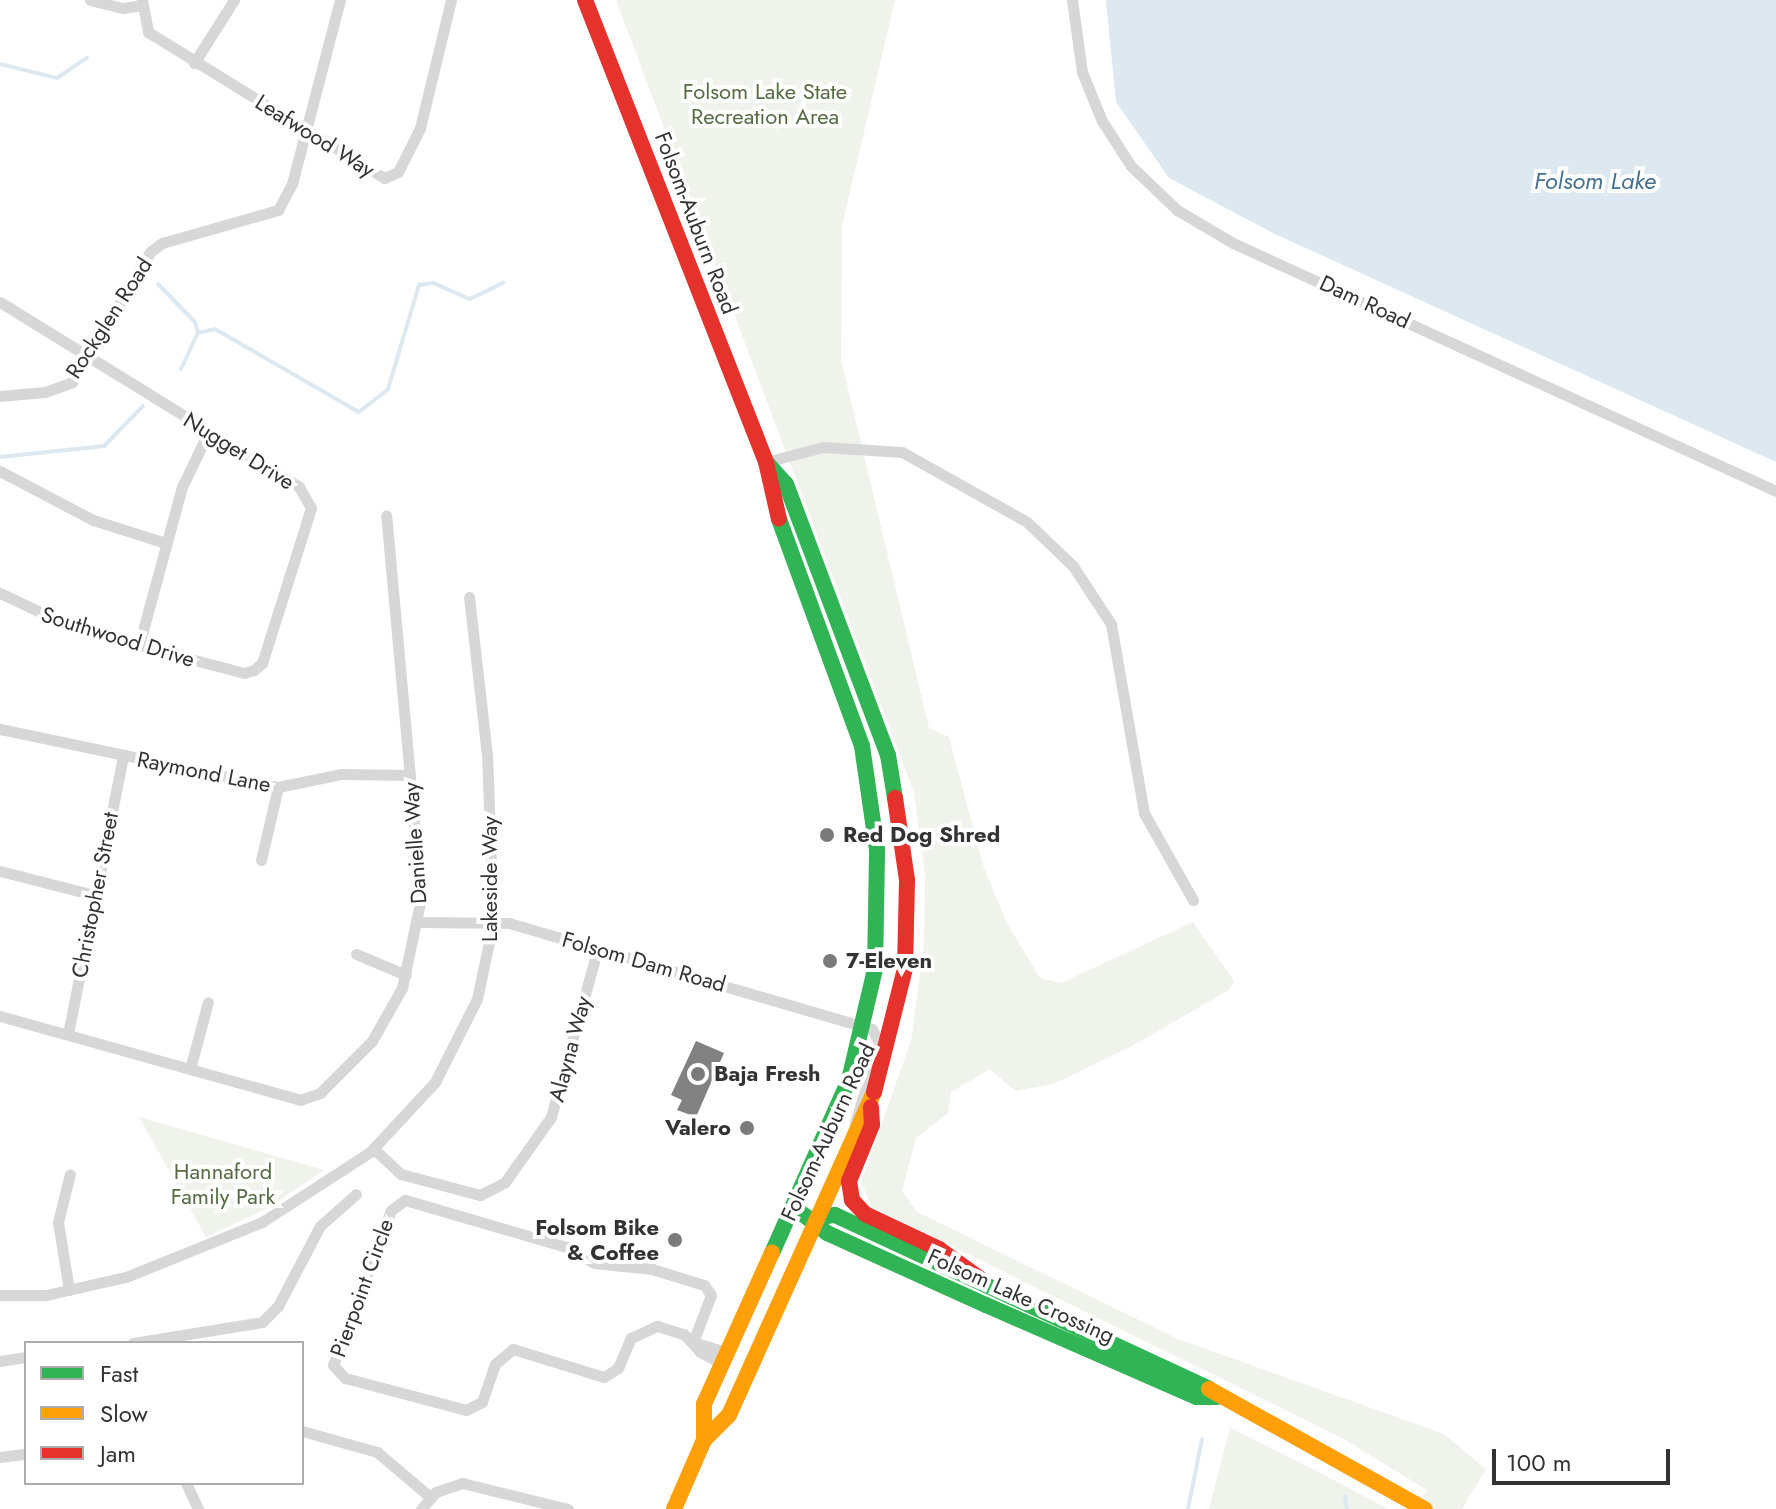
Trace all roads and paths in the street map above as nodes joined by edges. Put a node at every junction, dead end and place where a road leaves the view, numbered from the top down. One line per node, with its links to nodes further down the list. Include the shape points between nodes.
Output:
1 (90, 0): 7 (street)
2 (234, 0): 8 (street)
3 (340, 0): 9 (street, Rockglen Road)
4 (451, 0): 9 (street, Leafwood Way, via 432,91 398,172 376,175)
5 (585, 0): 14 (main road, Folsom-Auburn Road)
6 (1072, 0): 16 (street, Dam Road, via 1082,72 1102,121 1131,166 1177,210 1233,243)
7 (142, 3): 8 (street, Leafwood Way, via 148,32)
8 (194, 63): 9 (street, Leafwood Way)
9 (304, 128): 11 (street, Rockglen Road, via 287,198 278,210 251,222 177,235 150,252)
10 (0, 302): 11 (street, Nugget Drive)
11 (90, 356): 12 (street, Rockglen Road, via 59,389); 13 (street, Nugget Drive)
12 (0, 396)
13 (209, 431): 18 (street, via 188,469); 22 (street, Nugget Drive, via 299,487 311,508 262,663)
14 (766, 462): 30 (street, via 823,447 902,452 1027,522 1073,566 1111,624 1144,813); 38 (main road, Folsom-Auburn Road, via 768,492 850,705 873,808 878,931); 41 (main road, Folsom-Auburn Road, via 786,484 848,641 899,807 907,880 905,969 895,1035)
15 (0, 471): 18 (street, via 93,520)
16 (1776, 491)
17 (386, 516): 25 (street, Danielle Way)
18 (166, 543): 21 (street)
19 (0, 593): 21 (street, Southwood Drive, via 74,628)
20 (469, 597): 32 (street, Lakeside Way, via 487,755)
21 (139, 645): 22 (street, Southwood Drive)
22 (240, 672)
23 (0, 729): 24 (street, Raymond Lane)
24 (123, 756): 26 (street, Raymond Lane); 29 (street, Christopher Street)
25 (410, 775): 26 (street, Raymond Lane, via 341,774); 31 (street, Danielle Way)
26 (278, 787): 27 (street)
27 (261, 860)
28 (0, 871): 29 (street)
29 (94, 895): 39 (street, Christopher Street)
30 (1193, 900)
31 (420, 922): 32 (street, Folsom Dam Road); 35 (street, Danielle Way)
32 (493, 923): 33 (street, Folsom Dam Road); 43 (street, Lakeside Way, via 477,999 449,1059 421,1102)
33 (598, 948): 38 (street, Folsom Dam Road); 43 (street, Alayna Way, via 551,1117 505,1182 480,1195 401,1174)
34 (356, 954): 35 (street)
35 (406, 975): 40 (street, Danielle Way, via 372,1041 314,1097 292,1098)
36 (208, 1002): 40 (street)
37 (0, 1016): 39 (street, Danielle Way)
38 (864, 1026): 42 (street, via 879,1043 856,1112); 46 (main road, Folsom-Auburn Road, via 849,1080)
39 (68, 1034): 40 (street, Danielle Way)
40 (190, 1069)
41 (871, 1102): 42 (main road, Folsom-Auburn Road); 48 (main road, via 872,1125 849,1181 852,1200 865,1214 939,1249)
42 (855, 1135): 47 (main road, Folsom-Auburn Road)
43 (374, 1149): 49 (street, Lakeside Way, via 234,1236 159,1266)
44 (70, 1174): 49 (street, via 58,1222)
45 (356, 1194): 51 (street, via 320,1226 278,1306 262,1322)
46 (795, 1208): 47 (main road, Folsom Lake Crossing); 54 (main road, Folsom-Auburn Road)
47 (815, 1218): 48 (main road, Folsom Lake Crossing, via 835,1215); 56 (main road, Folsom Lake Crossing, via 827,1233 986,1305 1197,1397); 58 (main road, Folsom-Auburn Road, via 729,1415)
48 (982, 1280): 56 (main road, Folsom Lake Crossing, via 1189,1377)
49 (69, 1290): 50 (street, Lakeside Way)
50 (0, 1295)
51 (145, 1341)
52 (693, 1342): 52 (street, Pierpoint Circle, via 676,1330 649,1327 631,1338 618,1368 604,1377 507,1351 495,1364 482,1402 466,1410 345,1378 333,1365 391,1210 405,1200 566,1247 594,1263 652,1269 704,1285 711,1295); 54 (street, Pierpoint Circle)
53 (24, 1357): 55 (street)
54 (725, 1358): 58 (main road, Folsom-Auburn Road, via 704,1404)
55 (0, 1361)
56 (1217, 1397): 63 (main road, Folsom Lake Crossing, via 1324,1448)
57 (304, 1432): 62 (street, via 377,1452)
58 (704, 1440): 67 (main road, Folsom-Auburn Road)
59 (24, 1454): 60 (street)
60 (0, 1457)
61 (187, 1485): 64 (street)
62 (430, 1497): 65 (street); 66 (street, via 471,1483)
63 (1421, 1507)
64 (198, 1509)
65 (421, 1509)
66 (568, 1509)
67 (674, 1509)

